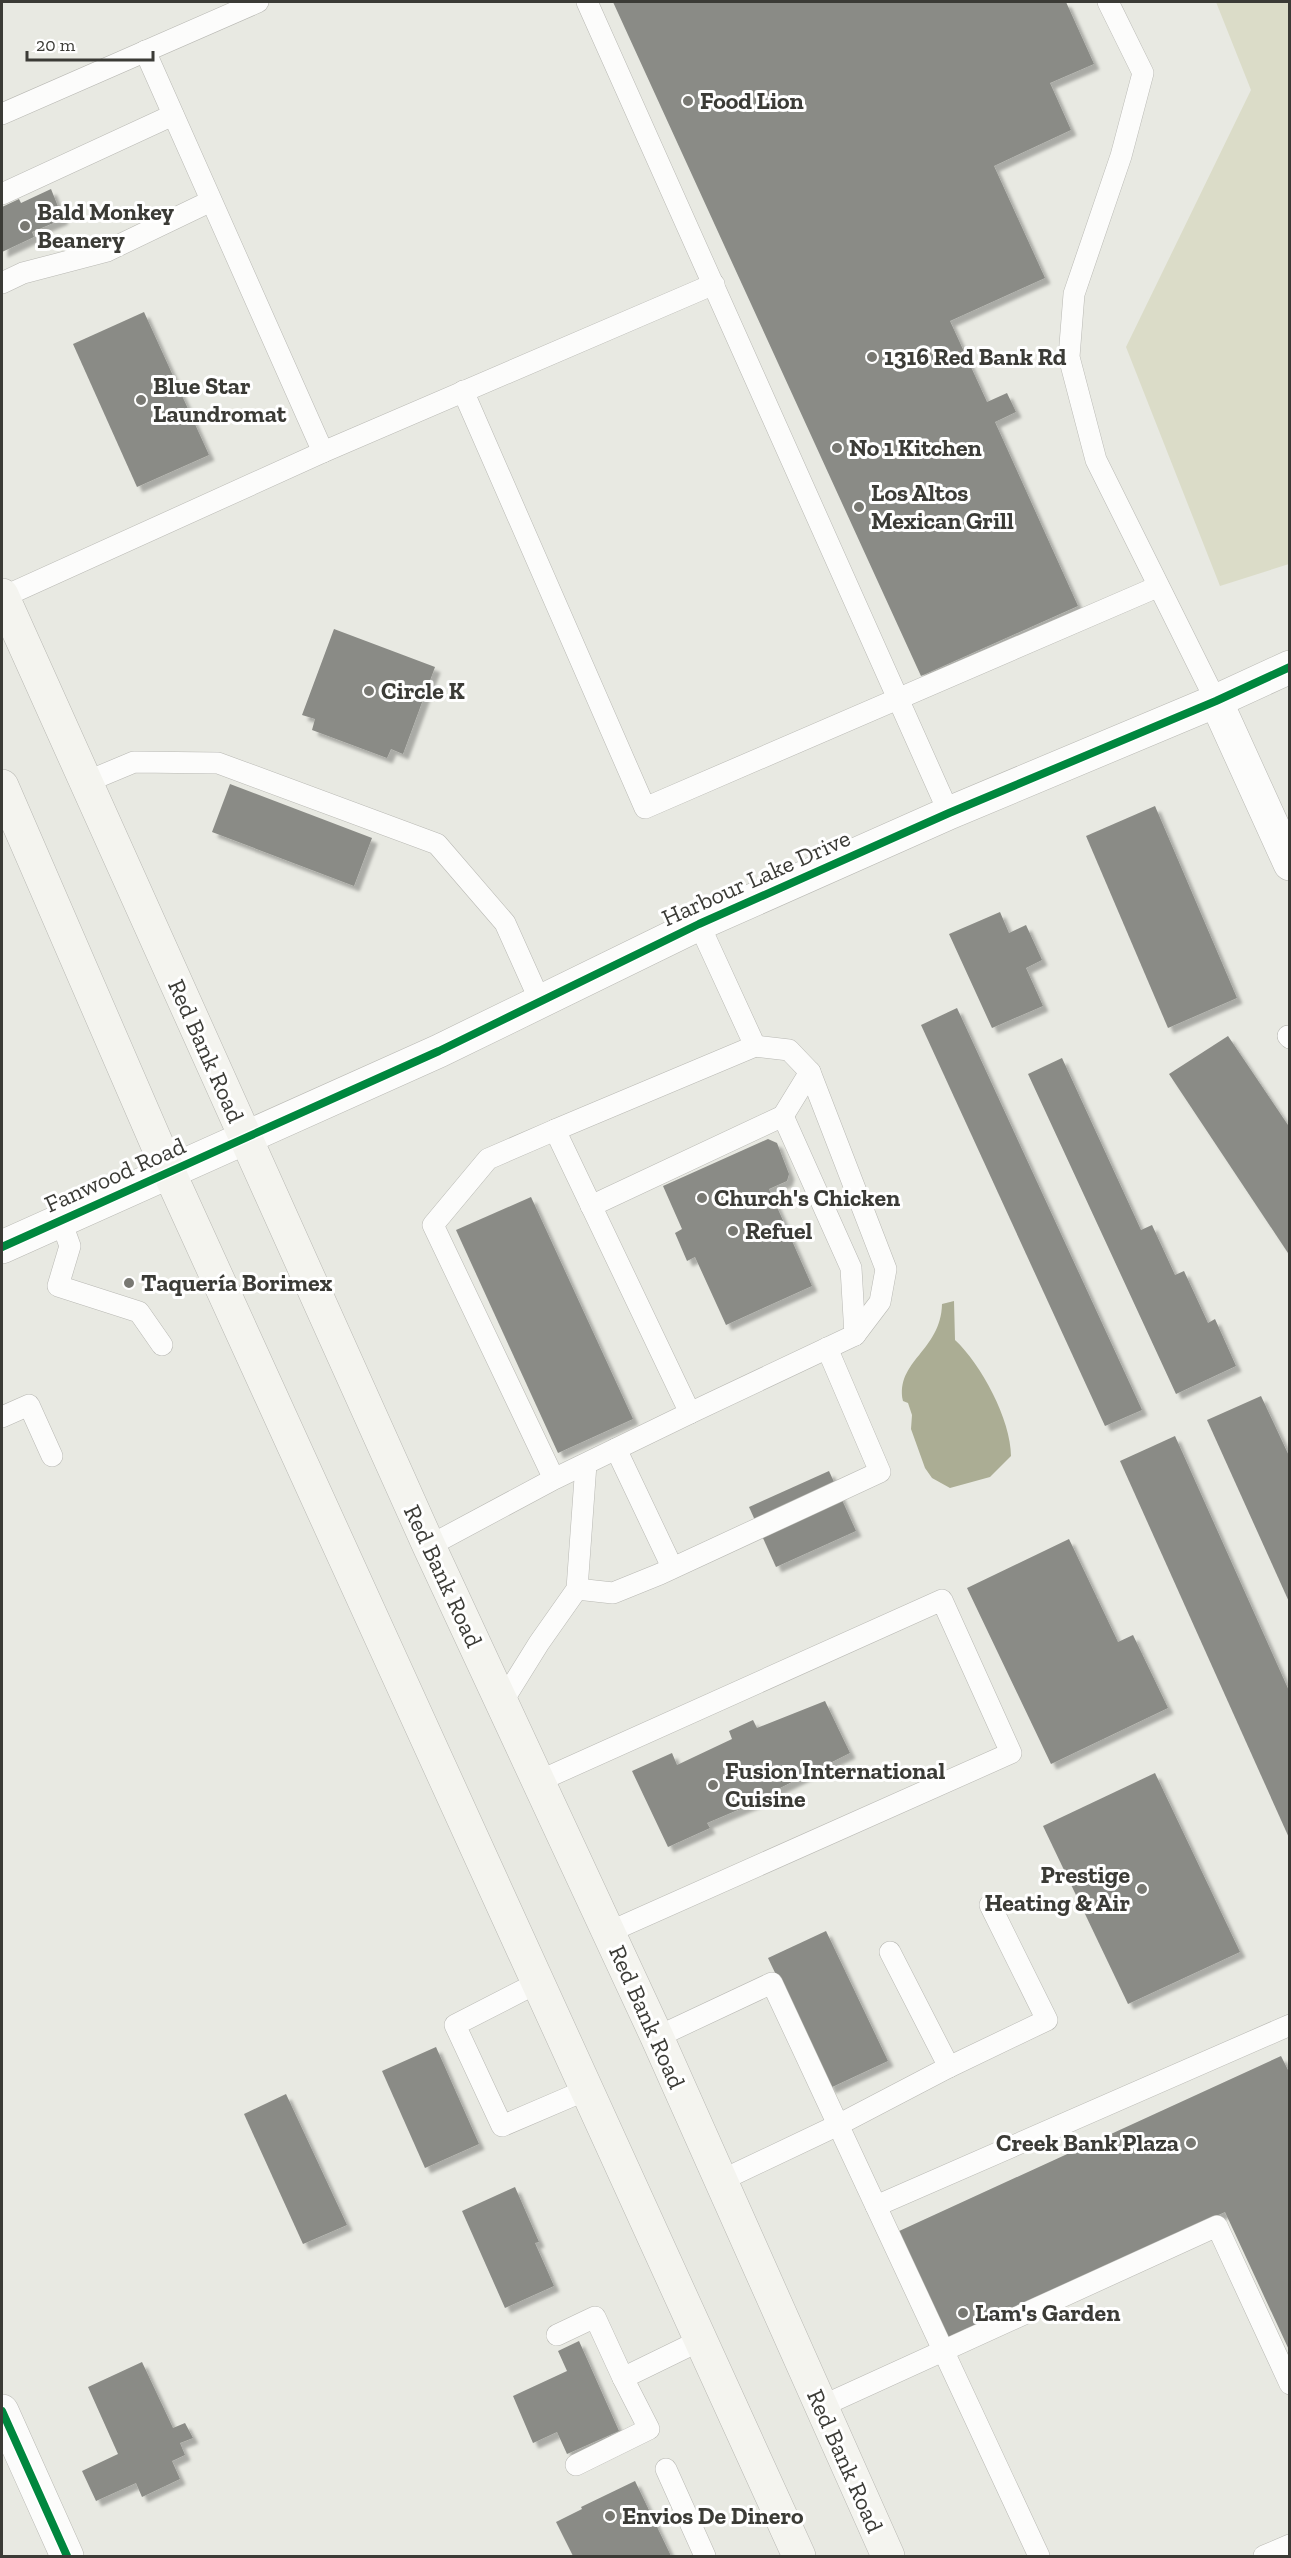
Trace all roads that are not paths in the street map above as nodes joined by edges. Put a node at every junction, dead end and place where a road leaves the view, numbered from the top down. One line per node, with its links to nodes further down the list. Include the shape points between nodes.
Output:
1 (258, 2): 4 (lane)
2 (587, 2): 10 (lane)
3 (1108, 2): 13 (lane, via 1143,73 1121,156 1074,294 1069,357 1095,460)
4 (145, 51): 5 (lane); 6 (lane)
5 (2, 114)
6 (173, 115): 7 (lane); 8 (lane)
7 (2, 194)
8 (211, 201): 9 (lane, via 107,251 23,273); 12 (lane)
9 (2, 283)
10 (714, 284): 11 (lane); 16 (lane)
11 (463, 391): 12 (lane); 16 (lane, via 645,808)
12 (323, 452): 14 (lane)
13 (1157, 587): 16 (lane); 17 (lane)
14 (2, 596): 18 (main road, Red Bank Road)
15 (1290, 668): 17 (street, Harbour Lake Drive)
16 (900, 698): 20 (lane)
17 (1216, 701): 20 (street, Harbour Lake Drive); 21 (street)
18 (86, 782): 23 (lane, via 134,762 218,763 437,844 505,923); 28 (main road, Red Bank Road)
19 (2, 786): 29 (main road)
20 (949, 813): 22 (street, Harbour Lake Drive)
21 (1290, 864)
22 (699, 924): 23 (street, Harbour Lake Drive); 24 (lane)
23 (540, 1001): 28 (street, Harbour Lake Drive)
24 (755, 1046): 25 (lane, via 789,1050); 27 (lane)
25 (810, 1072): 26 (lane); 33 (lane, via 886,1269 880,1302)
26 (783, 1116): 30 (lane); 33 (lane, via 851,1268)
27 (555, 1130): 30 (lane); 41 (lane, via 488,1159 433,1226)
28 (245, 1138): 29 (street, Fanwood Road); 42 (main road, Red Bank Road)
29 (169, 1172): 31 (street, Fanwood Road); 50 (main road)
30 (591, 1206): 36 (lane)
31 (61, 1221): 32 (street, Fanwood Road); 34 (lane, via 70,1246 58,1286 139,1312)
32 (2, 1247)
33 (855, 1335): 35 (lane)
34 (162, 1345)
35 (827, 1348): 36 (lane); 43 (lane, via 880,1472)
36 (690, 1413): 38 (lane)
37 (2, 1417): 39 (lane, via 29,1405)
38 (616, 1449): 40 (lane); 43 (lane)
39 (52, 1456)
40 (586, 1464): 41 (lane); 44 (lane)
41 (554, 1479): 42 (lane)
42 (429, 1546): 45 (main road, Red Bank Road)
43 (672, 1567): 44 (lane, via 613,1593)
44 (577, 1588): 45 (lane)
45 (501, 1704): 46 (main road, Red Bank Road)
46 (539, 1781): 48 (main road, Red Bank Road); 48 (lane, via 942,1600 1011,1753)
47 (990, 1905): 53 (lane, via 1047,2020)
48 (609, 1932): 52 (main road, Red Bank Road)
49 (890, 1952): 53 (lane)
50 (537, 1983): 54 (main road); 54 (lane, via 455,2025 502,2126)
51 (1290, 2025): 57 (lane)
52 (657, 2037): 55 (lane, via 772,1983); 56 (main road, Red Bank Road)
53 (950, 2067): 55 (lane)
54 (586, 2090): 59 (main road)
55 (838, 2125): 56 (lane); 57 (lane)
56 (720, 2181): 63 (main road, Red Bank Road)
57 (876, 2206): 60 (lane)
58 (557, 2335): 61 (lane, via 595,2317)
59 (700, 2340): 61 (lane); 70 (main road)
60 (944, 2351): 62 (lane, via 1217,2226); 63 (lane); 72 (lane)
61 (623, 2378): 65 (lane, via 649,2429)
62 (1290, 2384)
63 (820, 2406): 71 (main road, Red Bank Road)
64 (2, 2411): 68 (street)
65 (576, 2465)
66 (666, 2469): 69 (lane)
67 (1290, 2545): 73 (lane)
68 (67, 2556)
69 (705, 2556)
70 (799, 2556)
71 (888, 2556)
72 (1039, 2556)
73 (1264, 2556)

